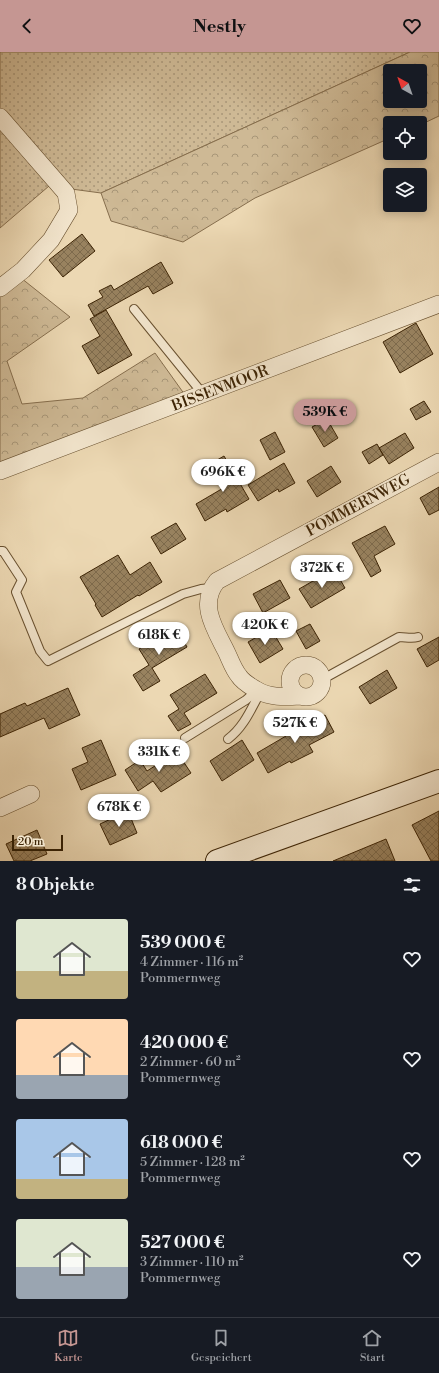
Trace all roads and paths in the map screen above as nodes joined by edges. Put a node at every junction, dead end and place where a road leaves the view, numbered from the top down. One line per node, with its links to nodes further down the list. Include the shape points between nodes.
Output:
1 (0, 117): 2 (street, via 66,193 69,210 51,240 23,270)
2 (0, 288)
3 (439, 304): 5 (street, BISSENMOOR)
4 (134, 309): 5 (lane)
5 (204, 394): 7 (street, BISSENMOOR)
6 (439, 462): 9 (street, POMMERNWEG, via 217,581)
7 (0, 471)
8 (0, 551): 9 (lane, via 3,551 22,580 16,592 40,651 48,661 183,594)
9 (211, 588): 12 (street, via 208,597 210,620 239,676)
10 (418, 637): 11 (lane, via 399,638)
11 (323, 679): 13 (street, via 316,694 308,698); 13 (street, via 313,666 302,665 297,668 290,683 295,693)
12 (259, 691): 13 (street, via 280,698); 14 (lane); 15 (lane, via 242,726)
13 (300, 696)
14 (185, 738)
15 (228, 739)
16 (439, 781): 19 (street)
17 (31, 794): 18 (street)
18 (0, 808)
19 (217, 861)

